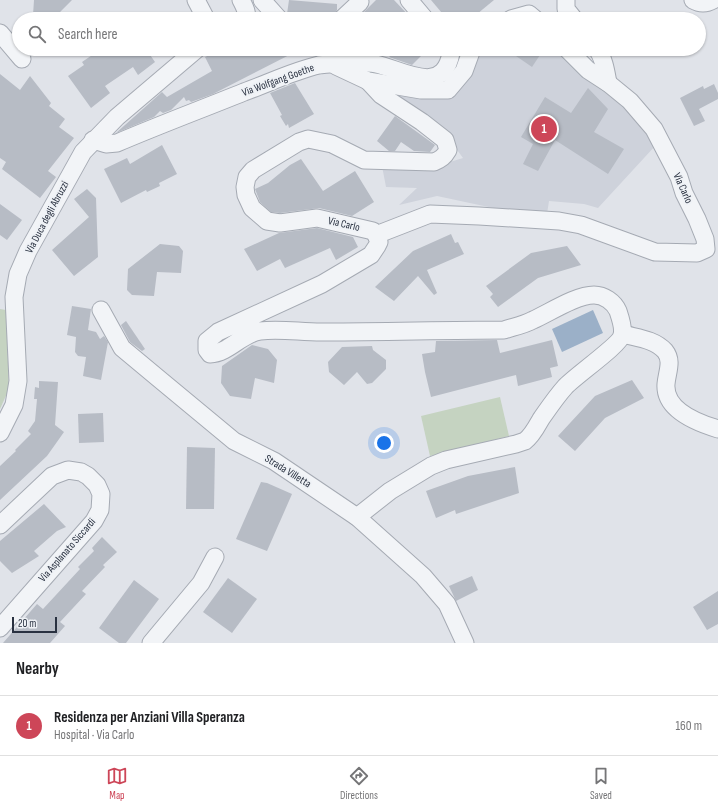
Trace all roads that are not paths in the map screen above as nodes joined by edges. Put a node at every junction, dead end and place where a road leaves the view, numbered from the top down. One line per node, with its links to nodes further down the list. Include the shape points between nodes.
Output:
1 (196, 0): 8 (street)
2 (262, 0): 9 (street)
3 (409, 0): 11 (street)
4 (566, 0): 12 (street)
5 (693, 0): 6 (street, via 698,3)
6 (713, 0)
7 (360, 2): 10 (street)
8 (202, 12)
9 (273, 12)
10 (349, 12)
11 (419, 12)
12 (568, 12)
13 (0, 34): 14 (street)
14 (12, 48)
15 (19, 56): 21 (street)
16 (188, 56): 25 (street, Via Duca degli Abruzzi, via 117,116)
17 (450, 56): 22 (street, Via Wolfgang Goethe, via 449,64 440,74 431,78 422,78 376,64)
18 (469, 56): 23 (street, Via Carlo, via 464,71 448,90 420,90)
19 (574, 56): 24 (street, Via Carlo, via 588,70)
20 (601, 56): 24 (street)
21 (22, 59)
22 (332, 64): 23 (street, Via Carlo); 25 (street, Via Wolfgang Goethe, via 319,65 290,74 117,143 106,144)
23 (368, 81): 26 (street, Via Carlo, via 381,95 446,140 448,150 445,156 434,162 364,160 332,144 308,139 253,170 247,178 245,188 252,208 267,221 280,224 317,218 373,231)
24 (608, 83): 27 (street, Via Carlo, via 630,100 654,129 679,177)
25 (93, 140): 31 (street, Via Duca degli Abruzzi, via 82,152 18,274 14,297 18,381 14,405)
26 (376, 235): 27 (street, Via Carlo, via 430,214 479,216 559,221 581,225 655,252); 29 (street, via 379,242 370,255 322,284 218,332 207,341 207,350 210,354 221,352 258,332 277,330 504,330 531,321 586,296 595,295 608,300 617,309)
27 (712, 253)
28 (101, 310): 32 (street, Strada Villetta, via 122,348 234,441 274,461)
29 (623, 334): 30 (street, via 651,341 665,352 669,358 666,385 672,403 684,415); 32 (street, via 618,344 564,388 526,440 431,466)
30 (718, 429)
31 (0, 434)
32 (356, 517): 37 (street, Strada Villetta, via 423,576 443,598)
33 (0, 525): 35 (street, Via Asplanato Siccardi, via 52,476 68,470 88,476 97,485 101,494 100,510 94,521)
34 (215, 557): 36 (street, via 201,583)
35 (0, 628)
36 (151, 643)
37 (465, 643)

